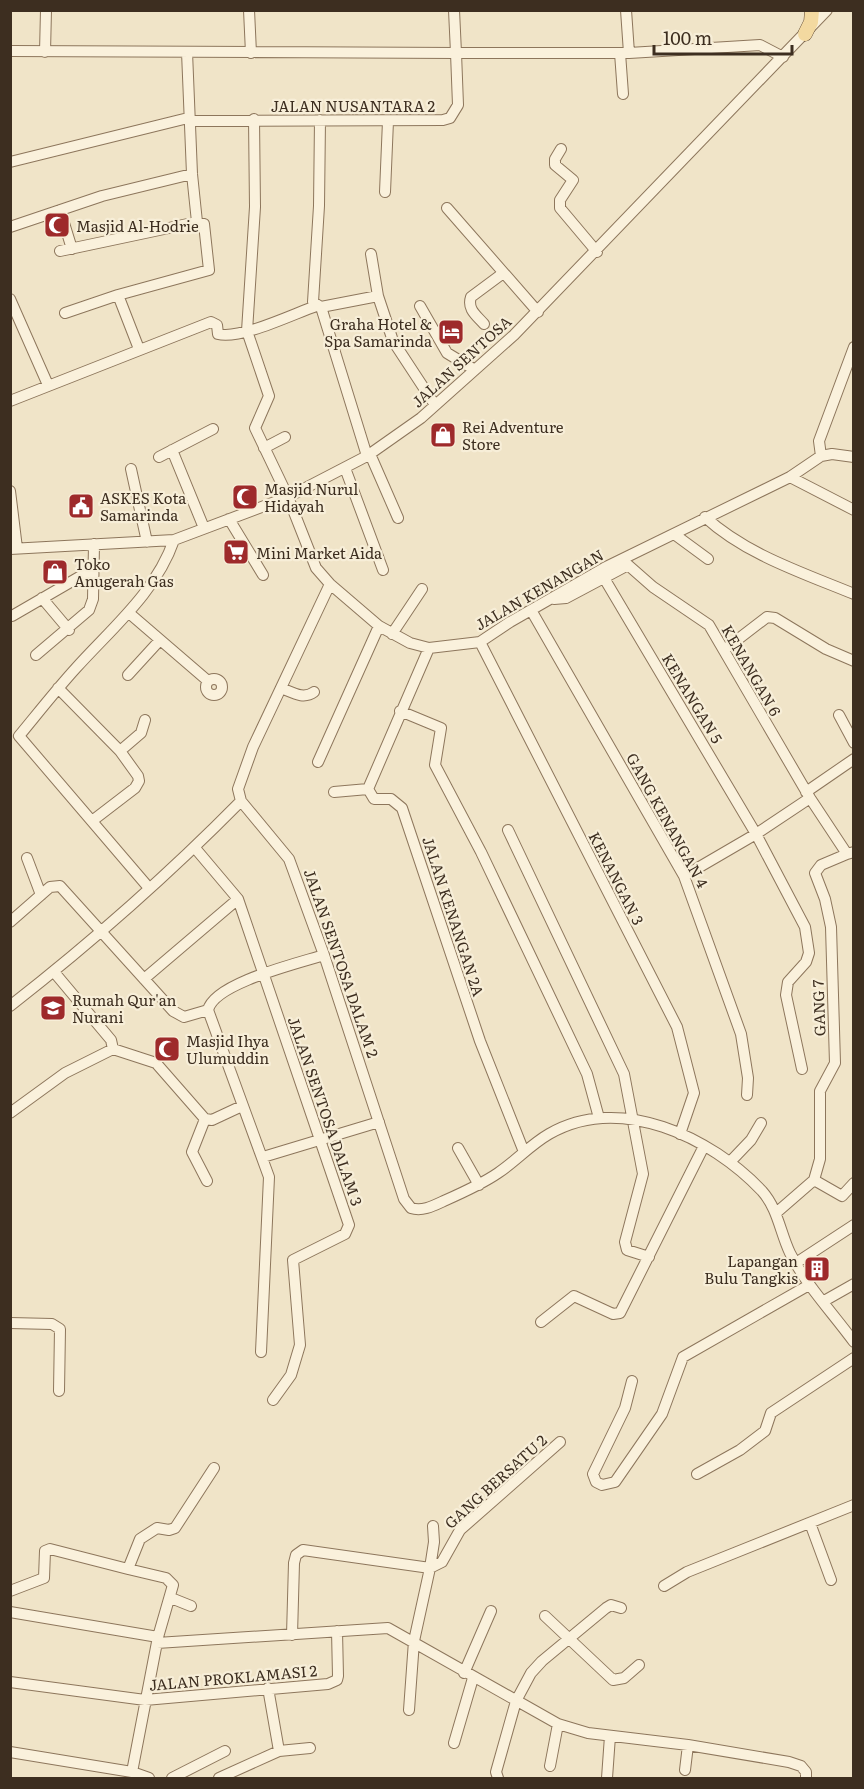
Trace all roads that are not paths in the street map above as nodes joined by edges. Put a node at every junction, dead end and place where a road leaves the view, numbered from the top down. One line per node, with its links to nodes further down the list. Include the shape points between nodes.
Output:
1 (46, 10): 9 (street)
2 (249, 10): 11 (street)
3 (454, 10): 12 (street)
4 (626, 10): 13 (street)
5 (812, 10): 7 (main road)
6 (827, 10): 7 (street, JALAN SENTOSA)
7 (805, 34): 14 (street, JALAN SENTOSA)
8 (10, 51): 9 (street)
9 (45, 52): 10 (street)
10 (187, 52): 11 (street); 16 (street)
11 (251, 53): 12 (street)
12 (456, 53): 13 (street); 19 (street, JALAN NUSANTARA 2, via 458,105 450,118)
13 (624, 53): 14 (street, via 760,45); 15 (street)
14 (783, 57): 30 (street, JALAN SENTOSA)
15 (623, 94)
16 (189, 119): 17 (street, JALAN NUSANTARA 2); 21 (street, JALAN NUSANTARA 2); 22 (street)
17 (255, 119): 18 (street, JALAN NUSANTARA 2); 41 (street, via 255,207)
18 (320, 120): 19 (street, JALAN NUSANTARA 2); 37 (street, via 313,302)
19 (388, 121): 23 (street)
20 (561, 148): 30 (street, via 555,165 573,180 560,200 560,208)
21 (10, 162)
22 (192, 174): 25 (street); 26 (street)
23 (385, 192)
24 (447, 208): 32 (street)
25 (60, 210): 27 (street); 28 (street)
26 (197, 222): 28 (street); 33 (street, via 204,224 209,270)
27 (10, 227)
28 (72, 249): 29 (street)
29 (60, 251)
30 (597, 252): 38 (street, JALAN SENTOSA)
31 (371, 254): 34 (street)
32 (502, 274): 38 (street); 40 (street, via 471,297 472,311)
33 (118, 295): 39 (street); 43 (street)
34 (378, 296): 37 (street); 47 (street, via 393,341)
35 (10, 299): 45 (street)
36 (420, 306): 44 (street, via 447,353)
37 (319, 307): 41 (street); 52 (street)
38 (538, 312): 44 (street, JALAN SENTOSA)
39 (65, 313)
40 (484, 324)
41 (247, 331): 43 (street, via 220,335 217,325 211,322); 50 (street, JALAN KENANGAN, via 268,396 255,428)
42 (854, 347): 53 (street, via 819,441)
43 (139, 350): 45 (street)
44 (475, 370): 47 (street, JALAN SENTOSA)
45 (48, 385): 46 (street)
46 (10, 401)
47 (435, 405): 52 (street, JALAN SENTOSA)
48 (213, 429): 51 (street)
49 (285, 436): 50 (street)
50 (264, 448): 60 (street, JALAN KENANGAN)
51 (172, 450): 54 (street); 65 (street)
52 (368, 455): 56 (street, JALAN SENTOSA); 63 (street)
53 (820, 456): 55 (street); 58 (street, JALAN KENANGAN)
54 (159, 457)
55 (854, 457)
56 (345, 468): 60 (street, JALAN SENTOSA); 73 (street)
57 (131, 469): 68 (street)
58 (790, 477): 61 (street); 62 (street, JALAN KENANGAN)
59 (10, 491): 70 (street)
60 (288, 497): 64 (street, JALAN SENTOSA); 76 (street, JALAN KENANGAN, via 307,551)
61 (854, 510)
62 (705, 517): 66 (street, JALAN KENANGAN); 78 (street, via 724,536 747,548)
63 (398, 518)
64 (229, 519): 65 (street, JALAN SENTOSA); 74 (street)
65 (204, 528): 67 (street, JALAN SENTOSA)
66 (674, 534): 71 (street); 80 (street, JALAN KENANGAN)
67 (174, 540): 68 (street, JALAN SENTOSA); 82 (street, via 168,556)
68 (147, 542): 69 (street, JALAN SENTOSA)
69 (94, 544): 70 (street, JALAN SENTOSA); 72 (street)
70 (14, 549)
71 (708, 559)
72 (93, 569): 79 (street); 85 (street, via 90,610)
73 (383, 570)
74 (263, 575)
75 (604, 578): 80 (street, KENANGAN 6, via 559,601); 90 (street, KENANGAN 6, via 624,565 631,567 653,587 705,621); 112 (street, KENANGAN 5)
76 (330, 584): 84 (street, JALAN KENANGAN); 96 (street)
77 (422, 589): 86 (street)
78 (854, 594)
79 (42, 598): 83 (street); 85 (street)
80 (551, 598): 81 (street, JALAN KENANGAN)
81 (531, 610): 88 (street, JALAN KENANGAN); 116 (street, GANG KENANGAN 4)
82 (129, 613): 87 (street); 95 (street)
83 (12, 616)
84 (379, 626): 86 (street, JALAN KENANGAN); 105 (street)
85 (69, 630): 91 (street)
86 (392, 634): 89 (street, JALAN KENANGAN)
87 (160, 640): 93 (street); 94 (street)
88 (480, 642): 89 (street, JALAN KENANGAN); 138 (street, KENANGAN 3, via 677,1027 694,1093)
89 (429, 648): 98 (street)
90 (724, 650): 92 (street, via 767,616); 108 (street, KENANGAN 6)
91 (36, 656)
92 (854, 661)
93 (128, 675)
94 (207, 681)
95 (58, 688): 101 (street); 103 (street)
96 (281, 688): 97 (street, via 300,696); 109 (street, via 238,789)
97 (314, 692)
98 (400, 711): 106 (street); 133 (street, via 441,728 435,765 481,852 582,1065)
99 (839, 715): 102 (street)
100 (145, 720): 103 (street, via 141,733)
101 (15, 740): 110 (street)
102 (854, 742)
103 (120, 751): 110 (street, via 140,781)
104 (854, 759): 108 (street)
105 (318, 762)
106 (368, 789): 107 (street); 142 (street, JALAN KENANGAN 2A, via 374,799 391,799 402,808 480,1041)
107 (334, 792)
108 (808, 795): 112 (street); 114 (street, KENANGAN 6)
109 (241, 801): 113 (street); 122 (street, JALAN SENTOSA DALAM 2, via 289,859)
110 (92, 821): 117 (street)
111 (508, 830): 135 (street, via 624,1074)
112 (756, 834): 116 (street); 129 (street, KENANGAN 5, via 808,934 806,962 788,982 786,990)
113 (195, 848): 117 (street); 119 (street, JALAN SENTOSA DALAM 3)
114 (850, 853): 145 (street, GANG 7, via 821,865 815,873 831,927 835,1063 820,1091 820,1159)
115 (27, 858): 118 (street)
116 (684, 876): 130 (street, GANG KENANGAN 4, via 741,1034)
117 (149, 888): 121 (street)
118 (41, 895): 120 (street); 121 (street, via 60,886)
119 (238, 899): 124 (street, JALAN SENTOSA DALAM 3); 125 (street)
120 (10, 922)
121 (102, 931): 123 (street); 125 (street)
122 (324, 955): 124 (street); 136 (street, JALAN SENTOSA DALAM 2)
123 (54, 972): 126 (street); 128 (street, via 111,1040)
124 (263, 974): 127 (street, via 214,997); 139 (street, JALAN SENTOSA DALAM 3)
125 (144, 979): 127 (street, via 178,1015)
126 (10, 1006)
127 (208, 1010): 131 (street)
128 (113, 1049): 132 (street, via 65,1073); 134 (street, via 156,1063)
129 (802, 1069)
130 (747, 1095)
131 (242, 1106): 134 (street); 143 (street)
132 (10, 1113)
133 (599, 1118): 135 (street); 142 (street, via 564,1127)
134 (206, 1119): 146 (street, via 192,1152)
135 (634, 1121): 138 (street); 151 (street, via 642,1184 625,1246)
136 (379, 1122): 139 (street); 148 (street, JALAN SENTOSA DALAM 2, via 404,1199 411,1208 423,1210)
137 (761, 1123): 144 (street)
138 (680, 1134): 140 (street)
139 (319, 1141): 143 (street); 163 (street, JALAN SENTOSA DALAM 3, via 349,1225 345,1234 293,1260 300,1346 291,1375)
140 (704, 1146): 144 (street); 151 (street)
141 (458, 1148): 148 (street)
142 (524, 1152): 148 (street)
143 (263, 1157): 159 (street, via 270,1189)
144 (730, 1162): 149 (street, via 763,1192)
145 (814, 1180): 147 (street, via 842,1196); 149 (street)
146 (207, 1181)
147 (854, 1183)
148 (479, 1185)
149 (776, 1213): 152 (street)
150 (854, 1225): 152 (street)
151 (649, 1257): 156 (street, via 620,1313 614,1314 574,1296)
152 (796, 1263): 154 (street)
153 (854, 1284): 155 (street)
154 (809, 1285): 155 (street); 161 (street, via 683,1357 654,1429 615,1482 602,1485 593,1474 628,1401)
155 (824, 1301): 158 (street)
156 (541, 1322)
157 (10, 1323): 162 (street, via 52,1324 60,1329)
158 (854, 1342)
159 (261, 1352)
160 (854, 1358): 166 (street, via 771,1413 765,1431 740,1450)
161 (632, 1381)
162 (59, 1391)
163 (273, 1400)
164 (560, 1442): 170 (street, GANG BERSATU 2, via 460,1530 441,1562)
165 (214, 1468): 171 (street, via 175,1528 157,1528 140,1539)
166 (697, 1474)
167 (854, 1505): 168 (street)
168 (810, 1523): 172 (street); 173 (street, via 687,1572)
169 (433, 1526): 170 (street)
170 (430, 1568): 182 (street, via 303,1550 294,1563); 185 (street)
171 (128, 1569): 174 (street, via 50,1549 45,1551 44,1578); 175 (street, via 166,1578 173,1585)
172 (831, 1580)
173 (664, 1586)
174 (10, 1591)
175 (171, 1598): 176 (street); 184 (street)
176 (191, 1606)
177 (621, 1608): 183 (street, via 611,1605)
178 (491, 1611): 187 (street)
179 (10, 1612): 184 (street)
180 (544, 1616): 183 (street)
181 (337, 1631): 182 (street); 185 (street, via 388,1628); 189 (street, JALAN PROKLAMASI 2, via 337,1680)
182 (292, 1635): 184 (street)
183 (567, 1639): 186 (street, via 613,1680 624,1678); 191 (street, via 535,1667)
184 (158, 1640): 190 (street)
185 (414, 1641): 187 (street); 192 (street)
186 (639, 1665)
187 (469, 1676): 191 (street); 195 (street)
188 (10, 1682): 190 (street, JALAN PROKLAMASI 2)
189 (268, 1688): 190 (street, JALAN PROKLAMASI 2); 199 (street)
190 (144, 1700): 203 (street)
191 (516, 1701): 193 (street); 207 (street, via 496,1772)
192 (409, 1710)
193 (558, 1724): 194 (street); 201 (street)
194 (610, 1736): 196 (street); 208 (street)
195 (454, 1743)
196 (688, 1745): 202 (street); 209 (street, via 789,1762 801,1766)
197 (310, 1748): 199 (street)
198 (225, 1750): 205 (street)
199 (279, 1751): 206 (street)
200 (10, 1752): 203 (street)
201 (550, 1766)
202 (685, 1770)
203 (132, 1772): 204 (street)
204 (149, 1779)
205 (172, 1779)
206 (219, 1779)
207 (498, 1779)
208 (607, 1779)
209 (806, 1779)

